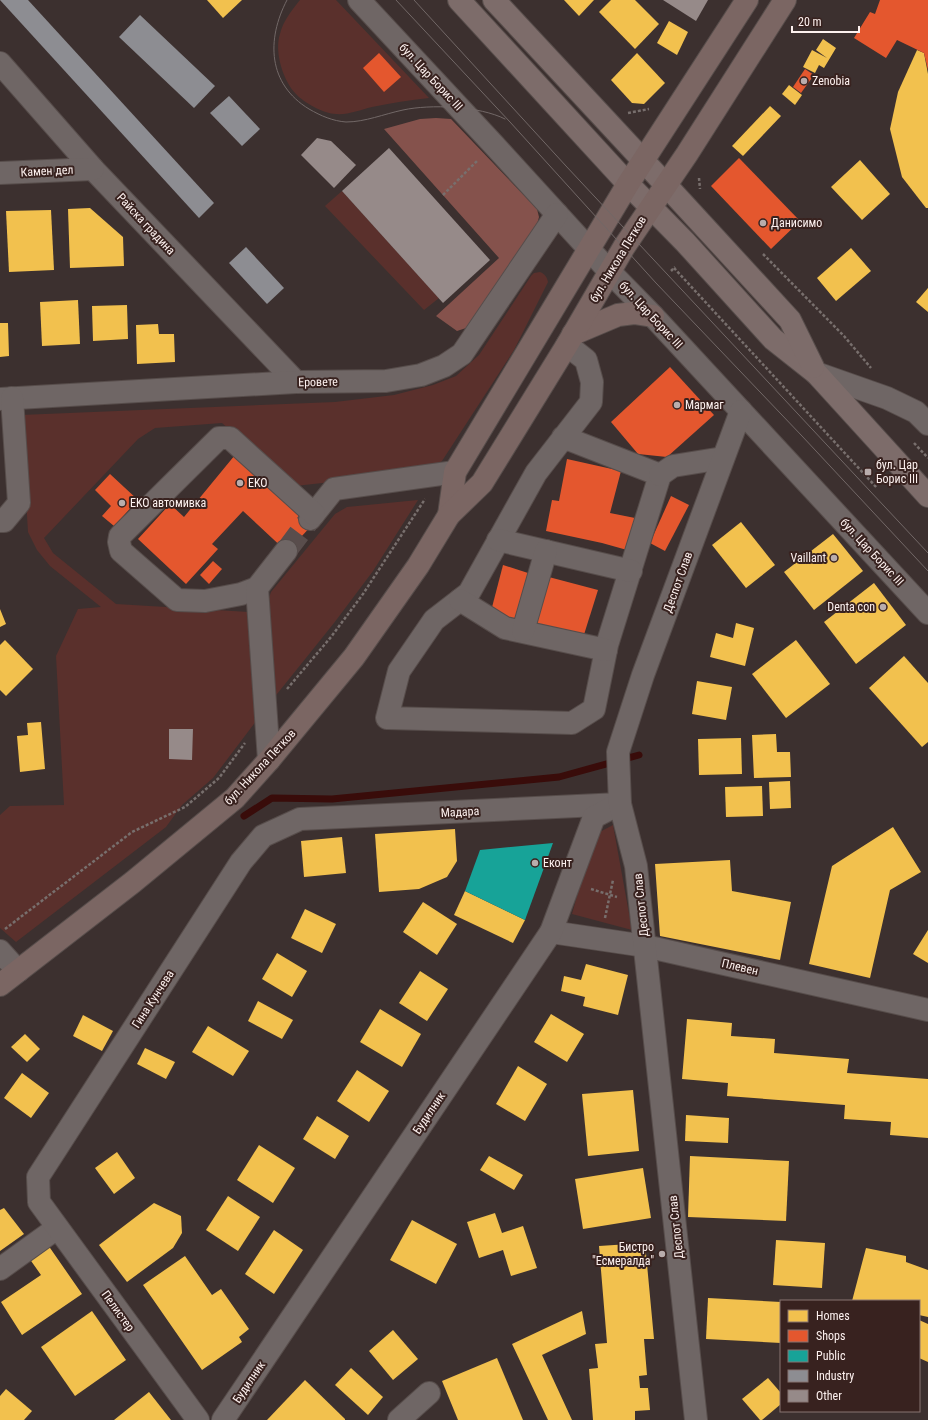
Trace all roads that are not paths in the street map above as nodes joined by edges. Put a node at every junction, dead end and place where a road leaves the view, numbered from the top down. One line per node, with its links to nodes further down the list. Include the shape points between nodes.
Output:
1 (359, 0): 13 (street, бул. Цар Борис III)
2 (459, 0): 10 (main road)
3 (494, 0): 7 (main road)
4 (747, 0): 7 (highway, бул. Никола Петков)
5 (785, 0): 11 (highway, бул. Никола Петков, via 687,154)
6 (0, 63): 8 (street, Райска градина)
7 (643, 161): 10 (highway, бул. Никола Петков); 11 (main road)
8 (94, 169): 9 (street, Камен дел); 19 (street, Райска градина)
9 (0, 173)
10 (628, 184): 12 (main road); 14 (highway, бул. Никола Петков)
11 (665, 184): 12 (highway, бул. Никола Петков); 18 (main road, via 790,320)
12 (650, 207): 15 (highway, бул. Никола Петков); 18 (main road, via 773,339)
13 (558, 214): 14 (street, бул. Цар Борис III); 19 (street, Еровете, via 462,354 444,366 421,375 386,381)
14 (589, 248): 15 (street, бул. Цар Борис III); 25 (highway, бул. Никола Петков)
15 (609, 271): 16 (street, бул. Цар Борис III); 17 (highway, бул. Никола Петков)
16 (653, 316): 17 (highway, via 634,313 618,315); 21 (street, бул. Цар Борис III)
17 (570, 339): 23 (street, via 586,360 592,382 591,402); 28 (highway, бул. Никола Петков, via 482,483)
18 (816, 373): 22 (street); 27 (main road)
19 (296, 382): 20 (street, Еровете)
20 (6, 398): 29 (street, via 19,504 4,521)
21 (741, 411): 24 (street, Деспот Слав); 36 (street, бул. Цар Борис III)
22 (924, 413)
23 (563, 438): 26 (street); 30 (street, via 536,473)
24 (723, 458): 26 (street, via 674,466); 40 (street, Деспот Слав, via 643,675 618,752)
25 (449, 472): 28 (highway, бул. Никола Петков); 34 (street, via 334,489 312,516 230,438 219,438 120,536 121,551 177,600 205,601)
26 (660, 475): 33 (street)
27 (928, 496)
28 (449, 515): 39 (highway, бул. Никола Петков, via 418,566 354,657)
29 (0, 521)
30 (498, 540): 32 (street); 35 (street, via 469,593)
31 (286, 551): 34 (street)
32 (546, 551): 33 (street); 37 (street)
33 (630, 570): 38 (street)
34 (257, 588): 39 (street)
35 (460, 600): 37 (street, via 505,628); 38 (street, via 434,620 399,671 387,718 572,723 594,709)
36 (928, 613)
37 (523, 631): 38 (street)
38 (606, 650)
39 (269, 760): 45 (highway, бул. Никола Петков, via 235,798 133,882)
40 (620, 804): 41 (street, Мадара); 42 (street, Будилник, via 594,817); 43 (street, Деспот Слав, via 636,866)
41 (300, 820): 48 (street, Гина Кунчева, via 263,836 240,862 38,1177)
42 (551, 932): 43 (street, Плевен); 53 (street, Будилник)
43 (645, 946): 47 (street, Плевен); 55 (street, Деспот Слав)
44 (0, 951): 45 (street)
45 (18, 971): 46 (highway, бул. Никола Петков)
46 (0, 985)
47 (928, 1010)
48 (39, 1202): 49 (street, Пелистер)
49 (58, 1228): 50 (street); 52 (street, Пелистер)
50 (0, 1269)
51 (429, 1393): 54 (street)
52 (198, 1420)
53 (223, 1420)
54 (399, 1420)
55 (696, 1420)

